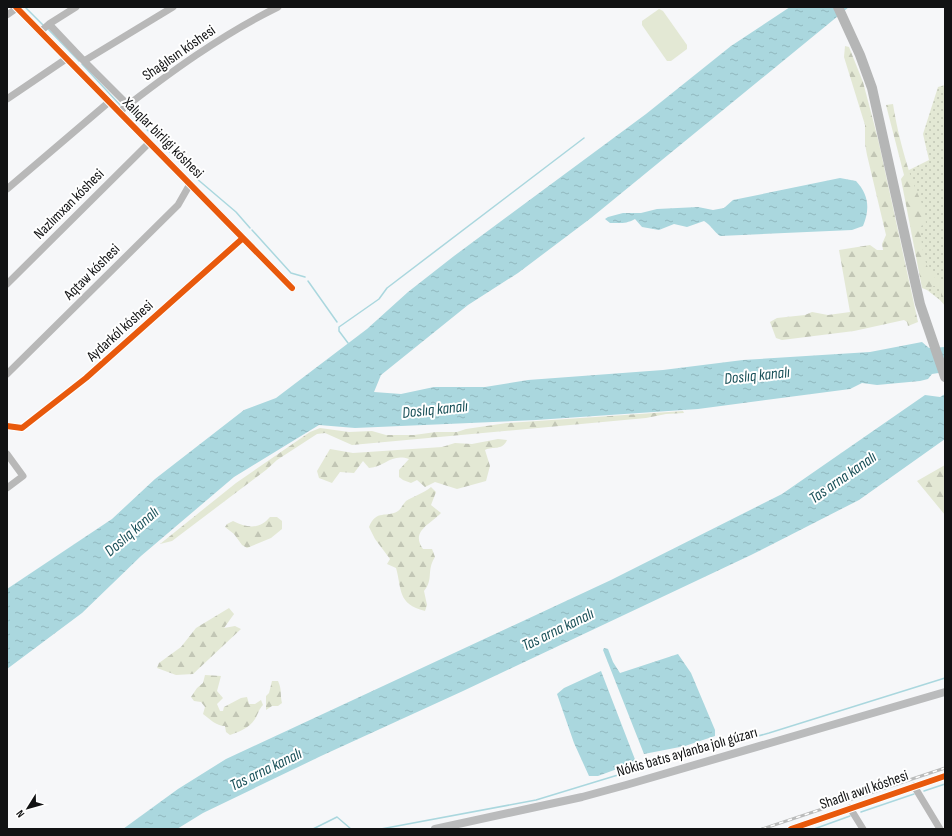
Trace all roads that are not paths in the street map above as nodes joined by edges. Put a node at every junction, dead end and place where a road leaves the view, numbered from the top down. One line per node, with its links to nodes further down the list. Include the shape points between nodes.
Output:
1 (76, 7): 7 (street)
2 (173, 7): 10 (street)
3 (278, 7): 13 (street, Shaǵılsın kóshesi, via 247,22 200,52)
4 (838, 7): 22 (highway, via 872,88 920,304)
5 (16, 8): 6 (street); 8 (street, Xalıqlar birligi kóshesi)
6 (7, 14)
7 (49, 24): 8 (street); 10 (street)
8 (40, 32): 9 (street, Xalıqlar birligi kóshesi)
9 (66, 59): 11 (street); 12 (street, Xalıqlar birligi kóshesi)
10 (84, 61): 13 (street)
11 (7, 99)
12 (109, 102): 14 (street, Xalıqlar birligi kóshesi); 17 (street)
13 (128, 105): 14 (street, Shaǵılsın kóshesi)
14 (119, 112): 15 (street, Xalıqlar birligi kóshesi)
15 (149, 143): 16 (street, Xalıqlar birligi kóshesi); 19 (street, Nazlımxan kóshesi)
16 (190, 184): 18 (street, Xalıqlar birligi kóshesi); 21 (street, Aqtaw kóshesi, via 178,205)
17 (8, 188)
18 (243, 238): 20 (street, Xalıqlar birligi kóshesi); 23 (street, Aydarkól kóshesi, via 86,378 22,428)
19 (7, 284)
20 (292, 288)
21 (7, 374)
22 (945, 377)
23 (7, 426)
24 (7, 454): 25 (street, via 23,476)
25 (7, 488)
26 (945, 692): 30 (main road, Nókis batıs aylanba jolı gúzarı, via 619,787)
27 (945, 776): 28 (street, Shadlı awıl kóshesi)
28 (914, 786): 29 (street, Shadlı awıl kóshesi); 33 (street, Shadlı awıl kóshesi)
29 (850, 808): 31 (street, Shadlı awıl kóshesi); 32 (street)
30 (434, 829)
31 (791, 829)
32 (863, 829)
33 (940, 829)

